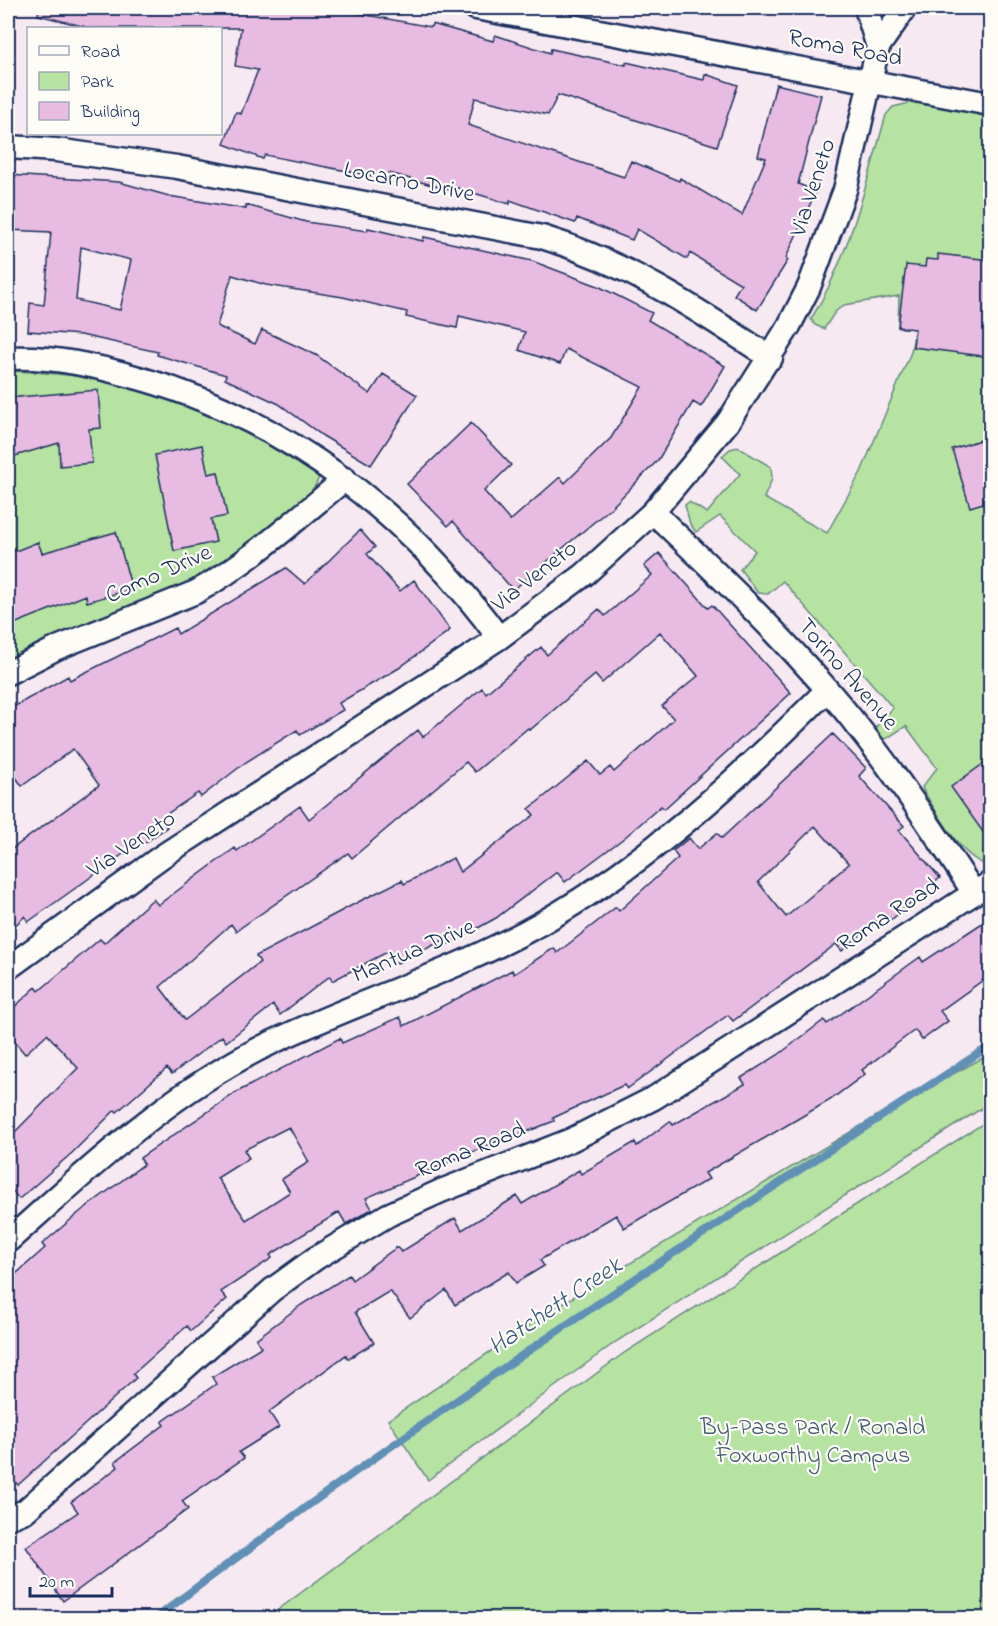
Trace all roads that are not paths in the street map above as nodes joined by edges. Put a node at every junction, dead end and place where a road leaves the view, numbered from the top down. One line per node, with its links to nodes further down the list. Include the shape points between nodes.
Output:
1 (476, 8): 5 (street, Roma Road)
2 (866, 8): 4 (street)
3 (905, 8): 4 (street, Via Veneto)
4 (878, 47): 5 (street, Via Veneto)
5 (870, 81): 6 (street, Roma Road); 9 (street, Via Veneto, via 857,147 830,233 809,287)
6 (990, 104)
7 (8, 147): 9 (street, Locarno Drive, via 177,167 542,237 632,271)
8 (8, 358): 10 (street, via 74,362 194,396 275,433)
9 (771, 358): 11 (street, Via Veneto, via 728,422)
10 (345, 479): 12 (street, via 418,543); 13 (street, Como Drive, via 251,558 217,581 57,648)
11 (653, 512): 12 (street, Via Veneto, via 585,574); 14 (street, Torino Avenue, via 723,578)
12 (499, 638): 16 (street, Via Veneto, via 161,857)
13 (8, 673)
14 (827, 690): 15 (street, Torino Avenue); 17 (street, Mantua Drive, via 705,806 590,892 507,941 274,1042 227,1067 139,1126)
15 (982, 888): 18 (street, Roma Road, via 654,1098 571,1140 415,1202 316,1258 252,1308 25,1511)
16 (8, 968)
17 (8, 1242)
18 (8, 1518)

